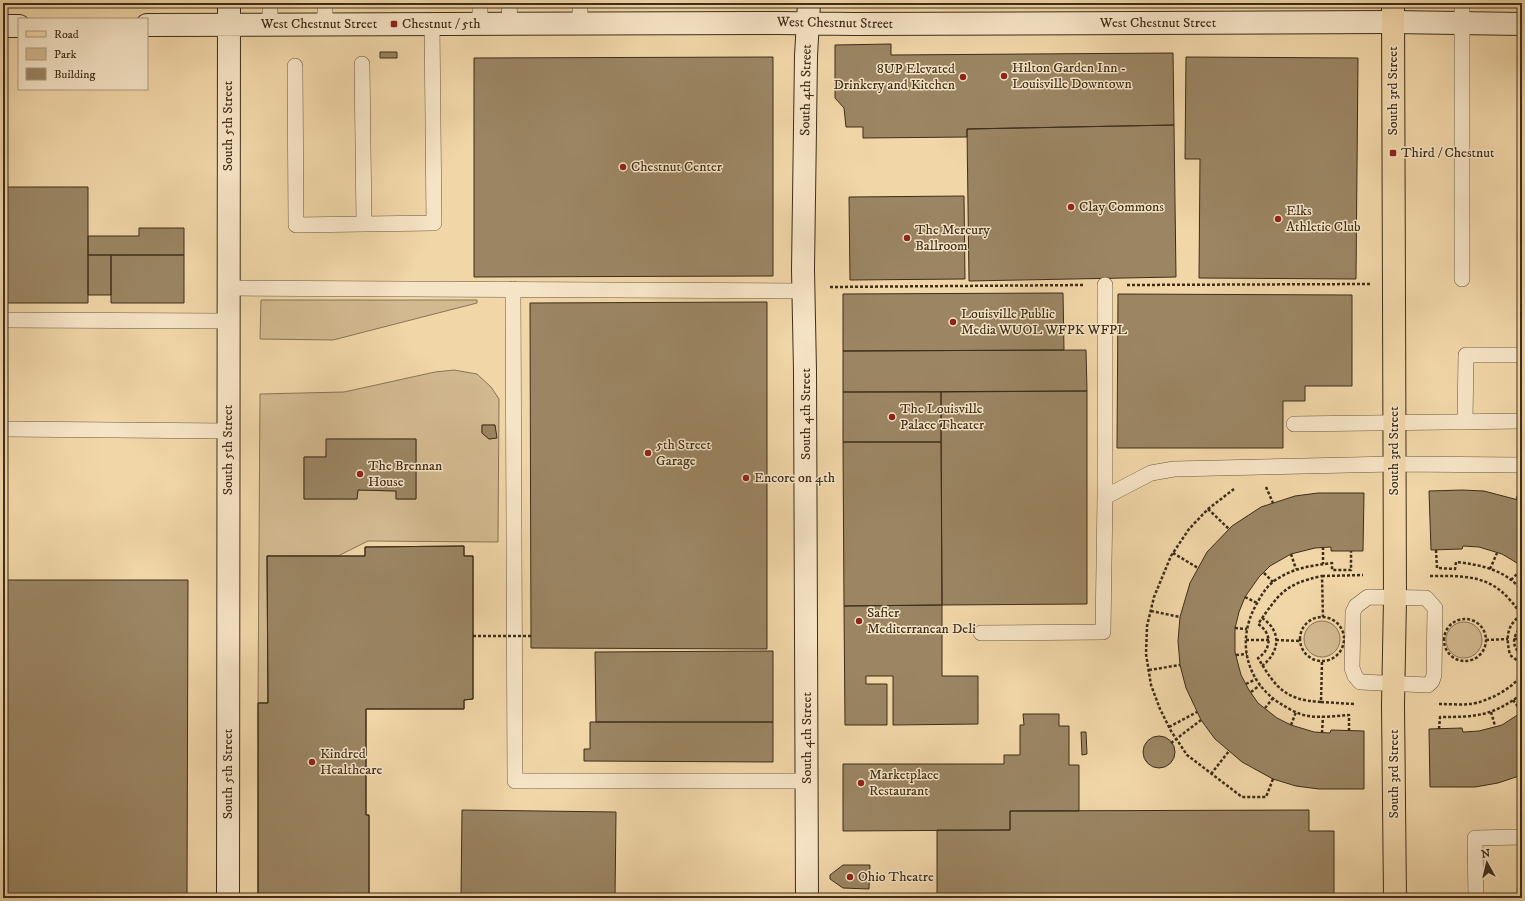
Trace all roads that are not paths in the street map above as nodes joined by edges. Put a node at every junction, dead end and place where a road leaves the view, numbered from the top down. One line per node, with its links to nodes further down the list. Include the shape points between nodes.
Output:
1 (229, 3): 13 (street, South 5th Street)
2 (270, 3): 14 (lane)
3 (580, 13): 4 (street, West Chestnut Street); 9 (street, West Chestnut Street)
4 (808, 13): 5 (street, West Chestnut Street, via 869,24); 24 (street, South 4th Street)
5 (1393, 13): 6 (street, West Chestnut Street); 29 (main road, South 3rd Street)
6 (1462, 13): 11 (street, West Chestnut Street); 20 (lane)
7 (325, 14): 10 (street, West Chestnut Street); 14 (street, West Chestnut Street)
8 (480, 14): 9 (street, West Chestnut Street); 10 (street, West Chestnut Street)
9 (510, 14)
10 (432, 24): 19 (lane, via 434,223)
11 (1522, 24)
12 (148, 25): 13 (street, West Chestnut Street)
13 (228, 25): 14 (street, West Chestnut Street); 22 (street, South 5th Street)
14 (270, 25)
15 (3, 26): 16 (street)
16 (18, 26)
17 (362, 64): 19 (lane)
18 (294, 66): 19 (lane, via 296,224)
19 (364, 224)
20 (1462, 279)
21 (1105, 285): 36 (lane)
22 (228, 288): 23 (lane); 26 (street, South 5th Street)
23 (513, 289): 24 (lane); 40 (lane, via 515,781)
24 (803, 291): 40 (street, South 4th Street, via 806,379)
25 (3, 320): 26 (lane)
26 (228, 321): 33 (street, South 5th Street)
27 (1522, 355): 30 (lane, via 1466,355)
28 (1522, 421): 30 (lane)
29 (1394, 422): 30 (lane); 31 (lane); 34 (main road, South 3rd Street)
30 (1465, 422)
31 (1294, 424)
32 (3, 430): 33 (lane)
33 (228, 431): 42 (street, South 5th Street)
34 (1394, 464): 35 (lane); 36 (lane, via 1174,469 1151,473); 37 (main road, South 3rd Street)
35 (1522, 465)
36 (1105, 497): 38 (lane, via 1103,632)
37 (1395, 599): 39 (main road, South 3rd Street); 39 (lane, via 1368,597 1356,606 1352,618 1354,676 1360,682); 39 (lane, via 1426,598 1435,608 1432,681 1428,685)
38 (981, 633)
39 (1394, 684): 44 (main road, South 3rd Street)
40 (808, 781): 43 (street, South 4th Street)
41 (1522, 837): 45 (lane, via 1475,838)
42 (228, 898)
43 (807, 898)
44 (1395, 898)
45 (1476, 898)

